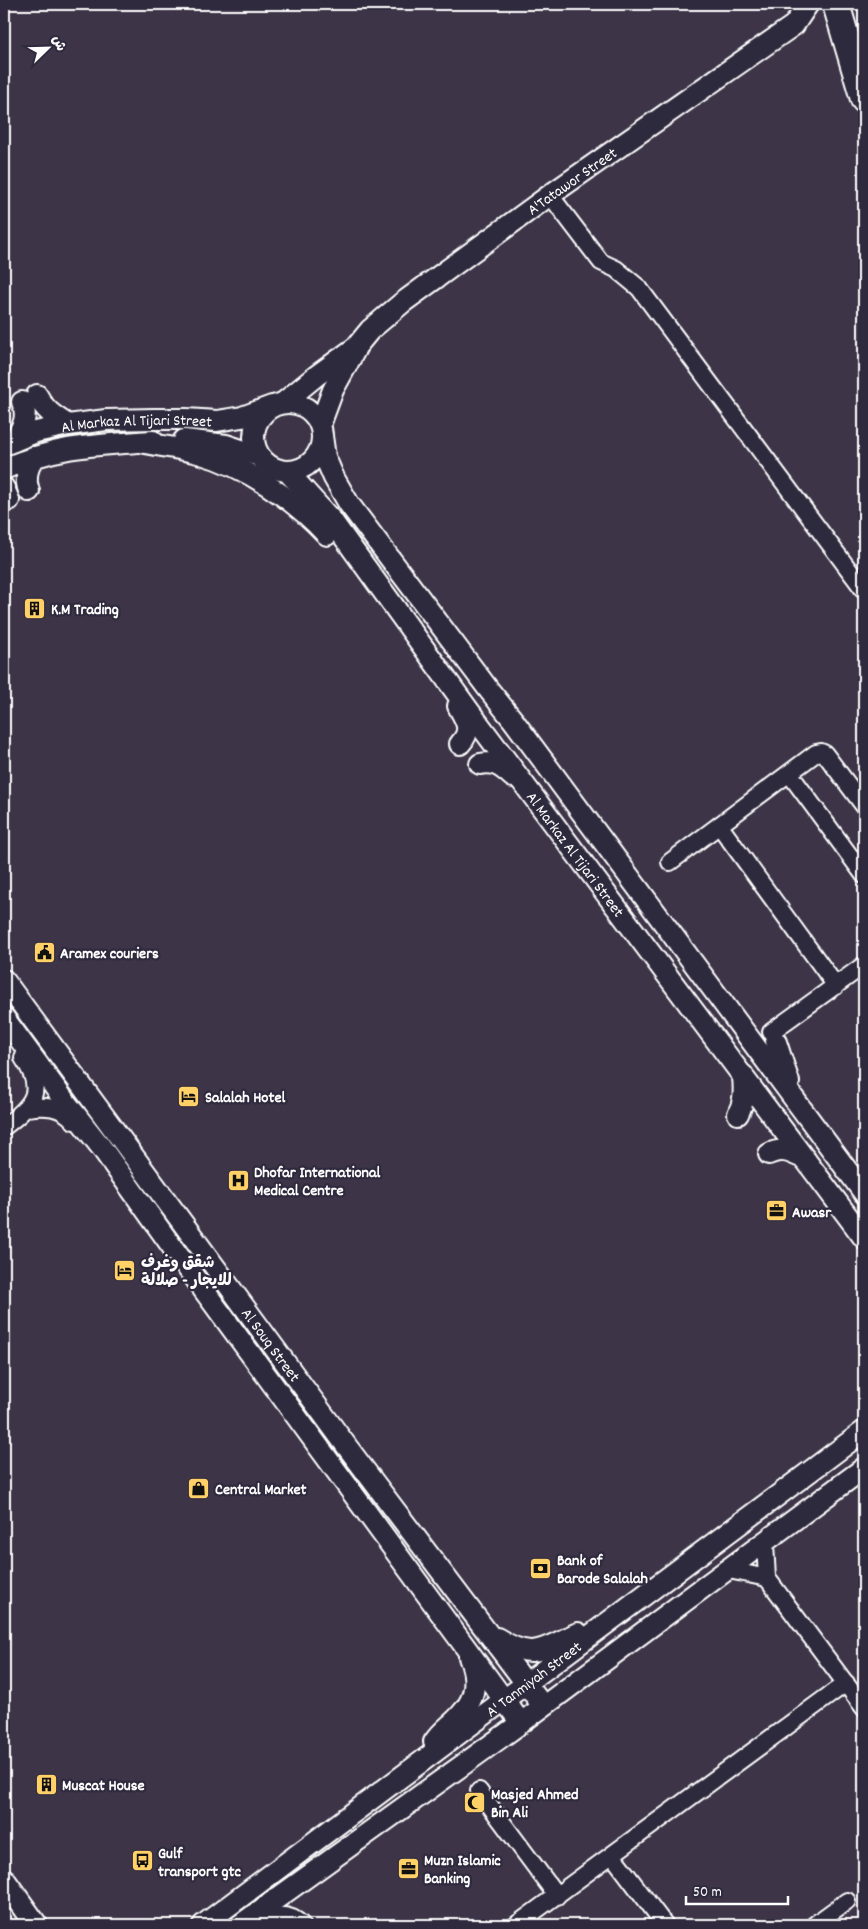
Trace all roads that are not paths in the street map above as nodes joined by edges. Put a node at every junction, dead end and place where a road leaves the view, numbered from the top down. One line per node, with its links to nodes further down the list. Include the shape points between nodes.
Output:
1 (808, 4): 4 (street, A'Tatawor Street, via 794,25)
2 (836, 4): 3 (highway)
3 (864, 99)
4 (550, 195): 5 (street, A'Tatawor Street, via 402,303 370,330); 17 (street, via 601,262 616,269 639,288)
5 (356, 347): 6 (street, A'Tatawor Street); 8 (street, A'Tatawor Street, via 334,390)
6 (277, 405): 7 (street, Al Markaz Al Tijari Street, via 242,417 217,421 106,420); 8 (street, via 294,403 305,407 314,415); 11 (street, via 263,413 256,423 254,434)
7 (68, 425): 10 (street, Al Markaz Al Tijari Street); 10 (street, via 30,399 25,408 24,425)
8 (321, 430): 14 (street, via 321,447 316,457 298,470); 34 (street, Al Markaz Al Tijari Street, via 325,457 349,504 518,716)
9 (141, 442): 11 (street, Al Markaz Al Tijari Street, via 172,440 218,444); 12 (street, Al Markaz Al Tijari Street, via 74,447); 16 (street, via 198,453 228,464 296,505 347,556)
10 (9, 443)
11 (259, 456): 14 (street, via 276,469)
12 (33, 457): 13 (street, Al Markaz Al Tijari Street); 15 (street, via 26,471)
13 (4, 469)
14 (287, 471): 16 (street, Al Markaz Al Tijari Street, via 333,522)
15 (29, 491)
16 (364, 566): 18 (street, Al Markaz Al Tijari Street)
17 (864, 590)
18 (443, 675): 19 (street, via 466,720 468,730); 22 (street, Al Markaz Al Tijari Street)
19 (460, 744)
20 (480, 764): 22 (street, via 498,764)
21 (789, 773): 23 (street, via 821,752); 24 (street); 26 (street)
22 (532, 794): 33 (street, Al Markaz Al Tijari Street)
23 (864, 806)
24 (719, 825): 25 (street); 29 (street)
25 (670, 862)
26 (864, 874)
27 (864, 965): 29 (street)
28 (4, 980): 49 (street, Al Souq Street, via 348,1448)
29 (836, 986): 32 (street)
30 (4, 1018): 38 (street, Al Souq Street)
31 (4, 1029): 35 (street, via 35,1077 35,1089)
32 (773, 1037): 34 (street)
33 (743, 1075): 36 (street, via 744,1104); 40 (street, Al Markaz Al Tijari Street)
34 (794, 1098): 41 (street, Al Markaz Al Tijari Street)
35 (27, 1108): 37 (street); 38 (street, via 55,1107 69,1115)
36 (738, 1114)
37 (4, 1127)
38 (102, 1147): 50 (street, Al Souq Street)
39 (769, 1154): 40 (street, via 784,1150)
40 (805, 1159): 42 (street, Al Markaz Al Tijari Street)
41 (864, 1193)
42 (864, 1238)
43 (864, 1431): 48 (street, A' Tanmiyah Street)
44 (864, 1468): 45 (street, A' Tanmiyah Street)
45 (766, 1543): 46 (street, A' Tanmiyah Street); 47 (street)
46 (729, 1570): 47 (street); 54 (street, A' Tanmiyah Street)
47 (767, 1578): 52 (street)
48 (600, 1630): 49 (street, via 582,1632 549,1648 530,1652 511,1647); 51 (street, A' Tanmiyah Street)
49 (489, 1633): 51 (street, Al Souq Street)
50 (465, 1646): 53 (street, Al Souq Street); 57 (street, via 475,1675 473,1695 464,1712 436,1739)
51 (526, 1683): 53 (street, A' Tanmiyah Street); 54 (street, Al Souq Street)
52 (846, 1683): 55 (street); 59 (street)
53 (505, 1700): 56 (street, Al Souq Street); 57 (street, A' Tanmiyah Street)
54 (543, 1706): 56 (street, A' Tanmiyah Street)
55 (864, 1708)
56 (522, 1723): 65 (street, A' Tanmiyah Street)
57 (424, 1762): 64 (street, A' Tanmiyah Street)
58 (479, 1791): 61 (street)
59 (612, 1855): 61 (street); 69 (street)
60 (4, 1880): 63 (main road)
61 (556, 1896): 68 (street)
62 (847, 1902): 70 (street)
63 (36, 1925)
64 (203, 1925)
65 (240, 1925)
66 (250, 1925): 67 (street, via 276,1915 285,1915)
67 (302, 1925)
68 (516, 1925)
69 (665, 1925)
70 (814, 1925)

